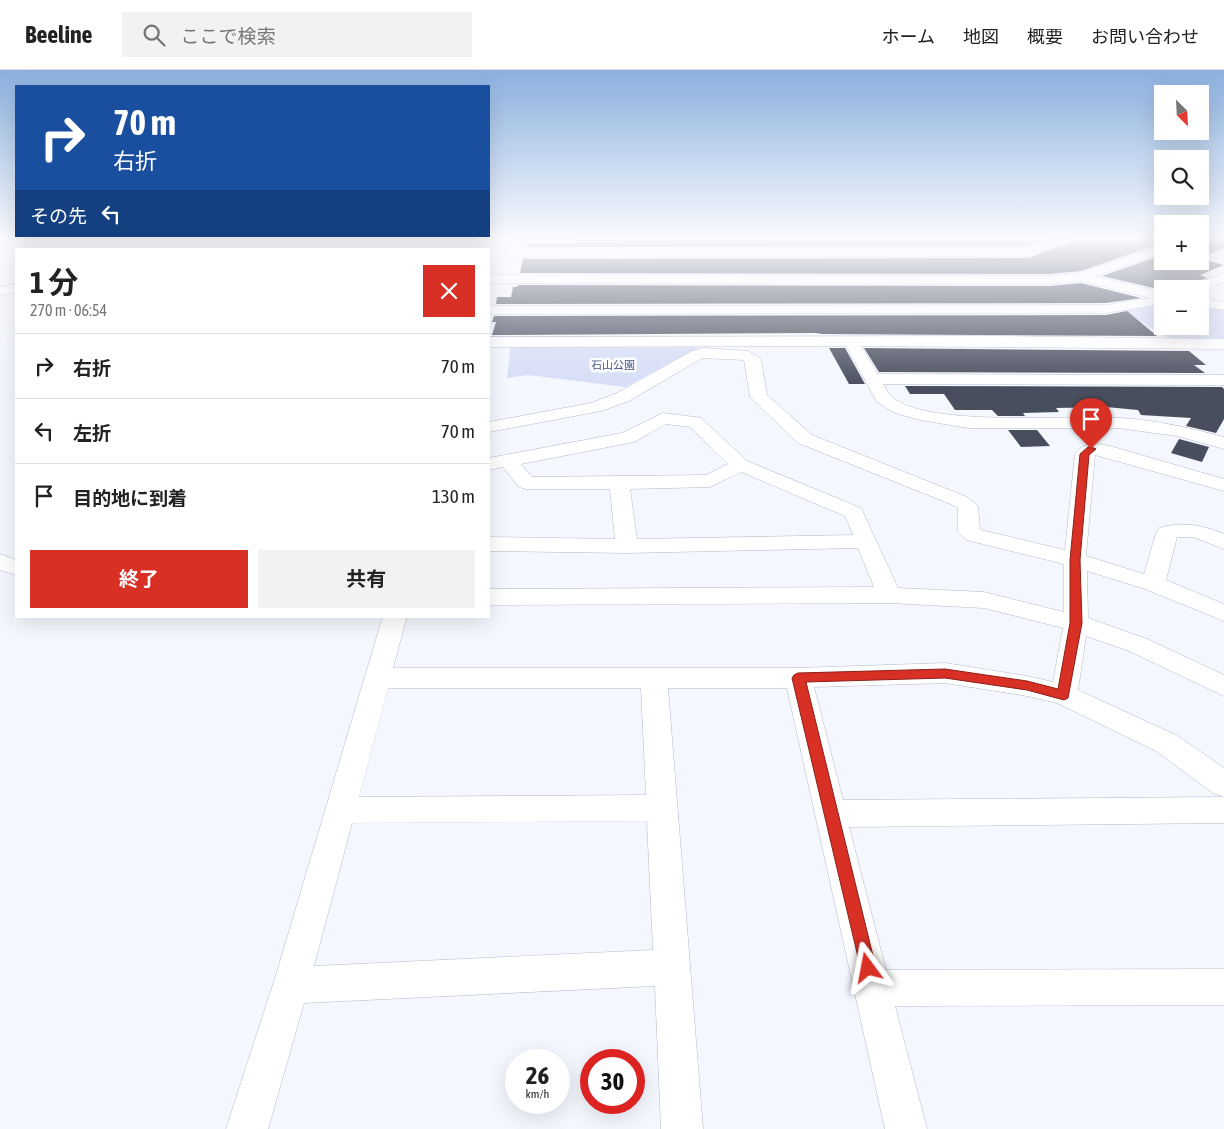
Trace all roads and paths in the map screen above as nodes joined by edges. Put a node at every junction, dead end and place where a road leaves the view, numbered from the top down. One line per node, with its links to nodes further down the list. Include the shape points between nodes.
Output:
1 (753, 287): 9 (street)
2 (1120, 287): 5 (street)
3 (15, 288): 4 (street)
4 (0, 291)
5 (1154, 294)
6 (1154, 301): 11 (street, via 1106,310)
7 (1209, 304): 8 (street)
8 (1224, 306)
9 (762, 309): 10 (street); 11 (street); 12 (street)
10 (490, 310)
11 (968, 310): 14 (street)
12 (774, 341): 13 (street); 15 (street)
13 (851, 341): 14 (street); 17 (street)
14 (993, 341): 16 (street)
15 (490, 342)
16 (1224, 344)
17 (872, 379): 18 (street); 20 (street, via 883,398 901,409 945,420 968,423 1118,423 1178,430)
18 (1224, 380)
19 (490, 427): 29 (street, via 596,408 623,397 704,352 748,356 753,360 759,397 805,439 960,500 968,506 969,532 974,535)
20 (1224, 443)
21 (498, 462): 22 (street, via 627,438 664,418 695,422); 23 (street, via 526,483)
22 (740, 465): 23 (street, via 710,481); 25 (street, via 854,512)
23 (619, 483): 28 (street)
24 (1224, 485): 29 (street, via 1091,449 1084,454)
25 (865, 541): 28 (street); 33 (street)
26 (1224, 542): 32 (street, via 1189,529 1167,533)
27 (490, 544): 28 (street)
28 (627, 546)
29 (1075, 560): 32 (street); 37 (street)
30 (0, 561): 31 (street)
31 (15, 568)
32 (1153, 584): 35 (street)
33 (889, 595): 34 (street); 37 (street, via 984,600)
34 (490, 597)
35 (1224, 613)
36 (394, 618): 38 (street)
37 (1076, 623): 41 (street, via 1138,645); 42 (street)
38 (376, 678): 39 (street); 46 (street)
39 (654, 678): 40 (street); 44 (street)
40 (798, 678): 42 (street, via 945,673); 47 (street)
41 (1224, 686)
42 (1064, 695): 43 (street, via 1166,743)
43 (1224, 784)
44 (662, 808): 46 (street); 48 (street)
45 (1224, 810): 47 (street)
46 (340, 812): 49 (street)
47 (831, 814): 51 (street)
48 (672, 967): 49 (street, via 305,985); 53 (street)
49 (294, 975): 52 (street)
50 (1224, 987): 51 (street)
51 (872, 988): 54 (street)
52 (247, 1129)
53 (682, 1129)
54 (906, 1129)

